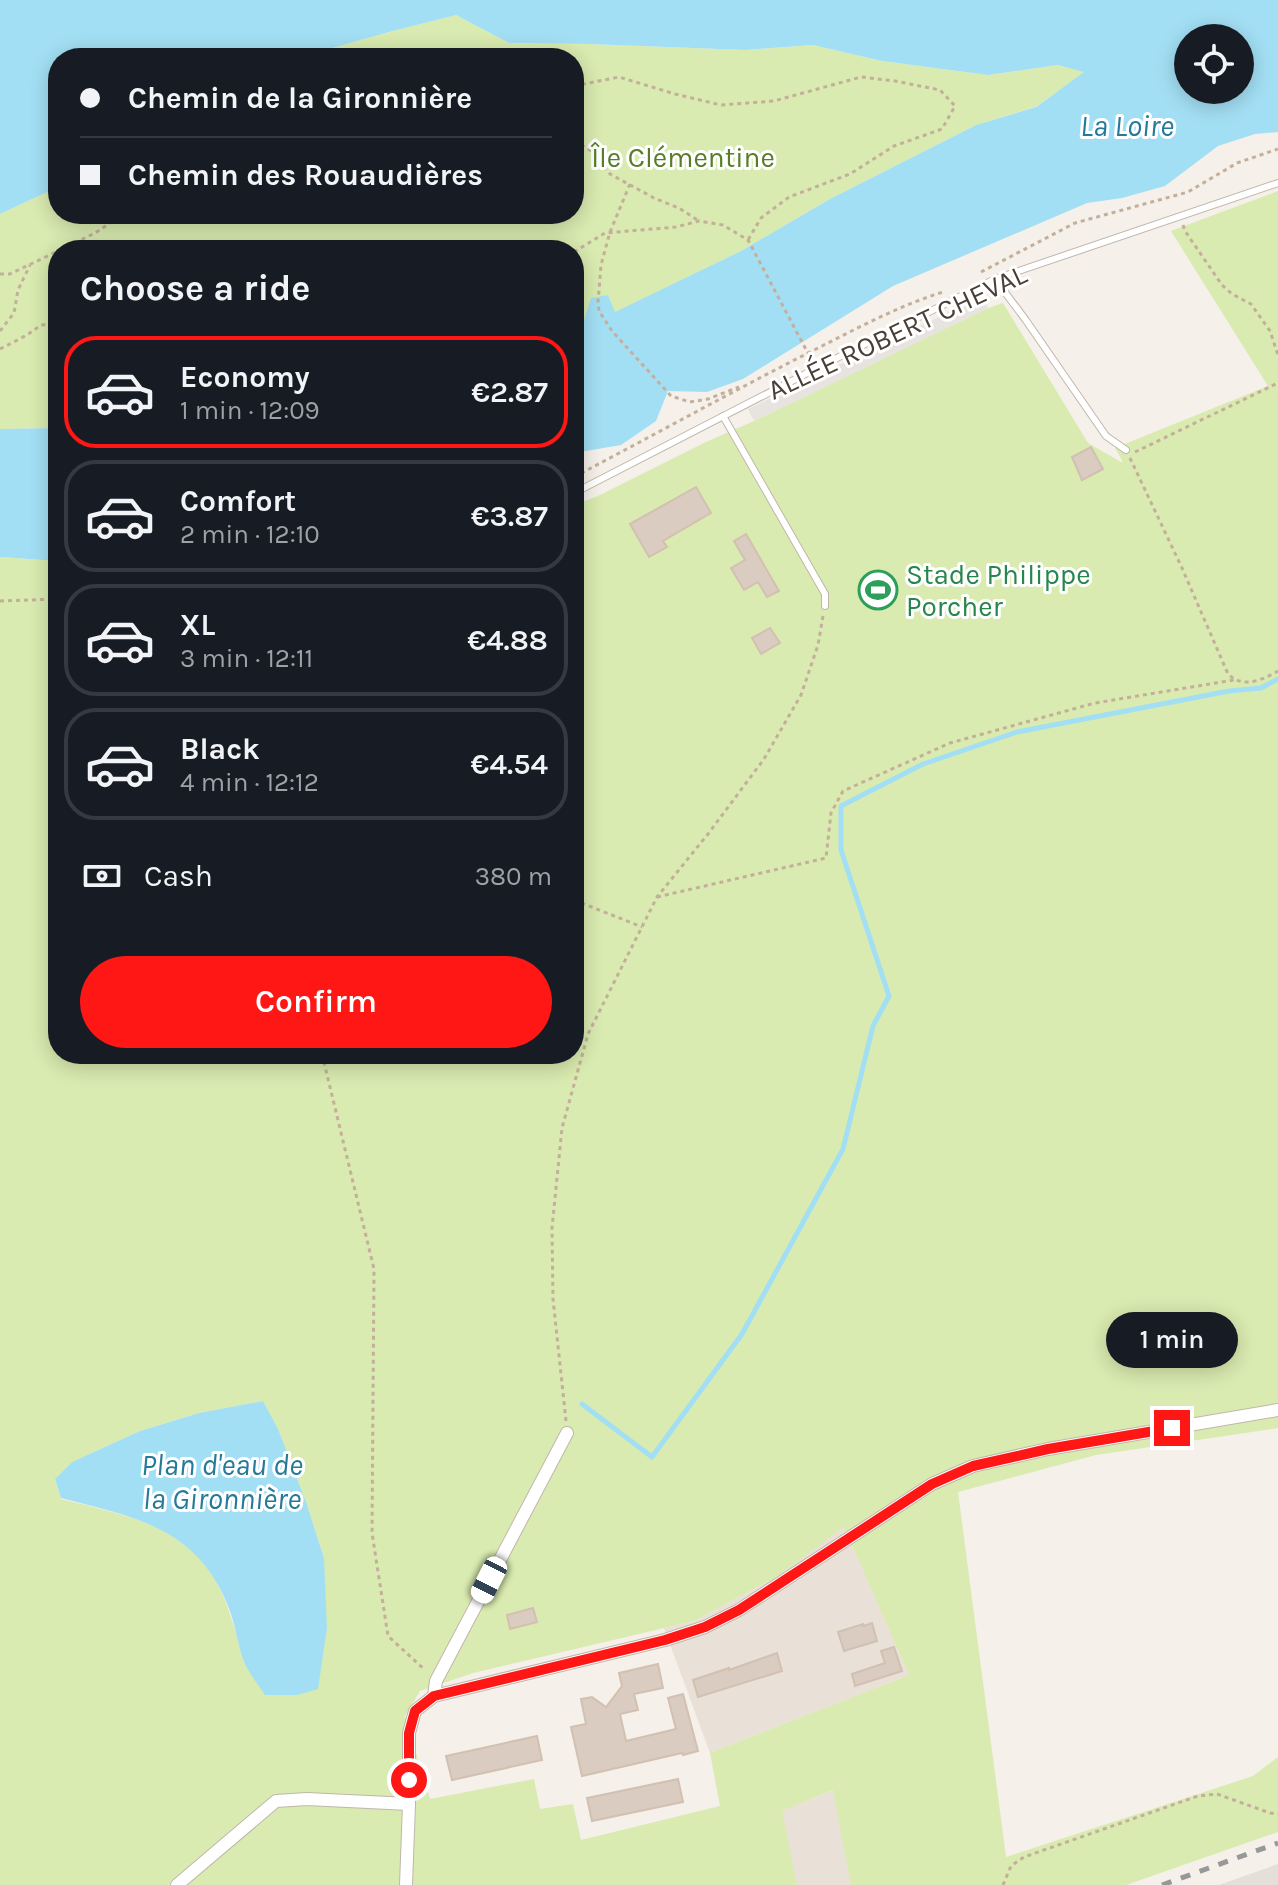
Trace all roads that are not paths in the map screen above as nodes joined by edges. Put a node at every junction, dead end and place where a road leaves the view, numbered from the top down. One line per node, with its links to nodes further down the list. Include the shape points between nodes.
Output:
1 (1278, 183): 2 (lane, ALLÉE ROBERT CHEVAL)
2 (995, 279): 3 (lane, ALLÉE ROBERT CHEVAL); 4 (lane, via 1106,436)
3 (723, 416): 5 (lane, ALLÉE ROBERT CHEVAL); 6 (lane, via 825,594)
4 (1126, 450)
5 (584, 488)
6 (825, 606)
7 (1278, 1410): 9 (street, via 973,1466 932,1484 705,1627)
8 (567, 1433): 9 (street, via 436,1681)
9 (434, 1696): 10 (street, via 415,1711 409,1733)
10 (409, 1804): 11 (street, via 276,1801); 12 (street)
11 (177, 1885)
12 (406, 1885)

